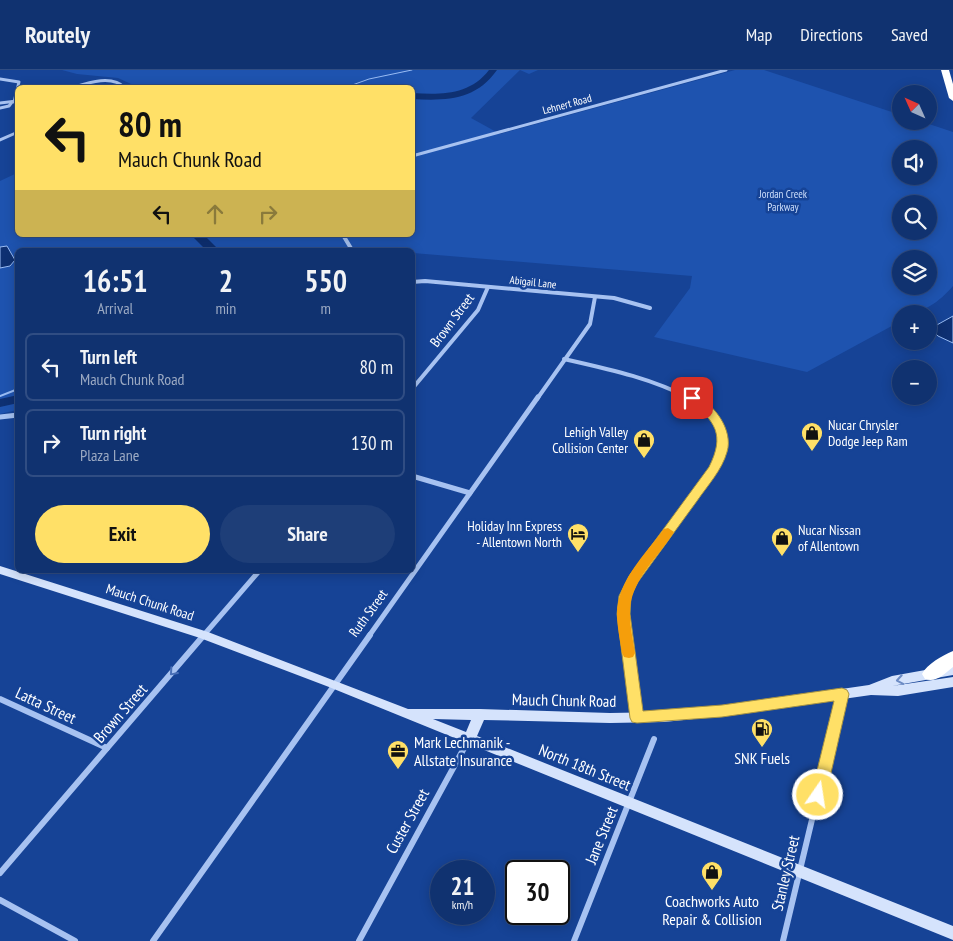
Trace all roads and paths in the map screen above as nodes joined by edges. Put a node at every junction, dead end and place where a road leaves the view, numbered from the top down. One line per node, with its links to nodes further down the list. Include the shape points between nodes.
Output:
1 (726, 70): 15 (street, Lehnert Road)
2 (945, 70): 9 (highway)
3 (951, 70): 4 (highway)
4 (953, 78)
5 (0, 79): 6 (street, via 19,82)
6 (18, 85)
7 (86, 85): 8 (street, via 105,81)
8 (122, 85)
9 (953, 98)
10 (14, 101): 11 (street); 12 (street)
11 (0, 103)
12 (0, 108)
13 (15, 133): 14 (street)
14 (0, 140)
15 (415, 155)
16 (344, 237): 17 (street)
17 (351, 248)
18 (415, 282): 19 (street, Abigail Lane)
19 (488, 287): 20 (street, Abigail Lane); 23 (street, Brown Street, via 478,310)
20 (595, 297): 21 (street, Abigail Lane, via 614,298); 22 (street, Ruth Street, via 590,324)
21 (650, 308)
22 (564, 360): 27 (street, Ruth Street); 45 (street, via 673,389 692,398 713,415 722,432 722,450 714,468 633,580 625,596 623,614)
23 (415, 385)
24 (15, 415): 25 (street)
25 (0, 417)
26 (415, 477): 27 (street)
27 (470, 493): 29 (street, Ruth Street)
28 (0, 570): 30 (main road, Mauch Chunk Road)
29 (415, 570)
30 (15, 572)
31 (22, 573): 34 (main road, Mauch Chunk Road)
32 (257, 573): 34 (street, Brown Street)
33 (413, 573): 39 (street, Ruth Street)
34 (204, 635): 39 (main road, North 18th Street); 48 (street, Brown Street, one-way to 48)
35 (953, 658): 37 (highway)
36 (953, 670): 37 (main road, Mauch Chunk Road)
37 (931, 674): 40 (main road, Mauch Chunk Road, one-way to 40, via 892,681)
38 (953, 682): 40 (main road, Mauch Chunk Road, via 898,691)
39 (333, 684): 43 (main road, North 18th Street); 55 (street, Ruth Street)
40 (871, 690): 41 (main road, Mauch Chunk Road)
41 (842, 694): 45 (main road, Mauch Chunk Road, via 715,712); 50 (street, Stanley Street)
42 (0, 699): 48 (street, Latta Street)
43 (405, 712): 44 (main road, Mauch Chunk Road); 46 (main road, North 18th Street)
44 (480, 714): 45 (main road, Mauch Chunk Road); 46 (main road, Custer Street)
45 (637, 718)
46 (469, 739): 49 (main road, North 18th Street); 56 (street, Custer Street)
47 (654, 739): 49 (street, Jane Street)
48 (107, 748): 51 (street, Brown Street)
49 (628, 803): 50 (main road, North 18th Street); 57 (street, Jane Street)
50 (800, 872): 53 (main road, North 18th Street); 58 (street, Stanley Street)
51 (0, 873)
52 (0, 900): 54 (street)
53 (953, 933)
54 (75, 941)
55 (153, 941)
56 (359, 941)
57 (574, 941)
58 (783, 941)

